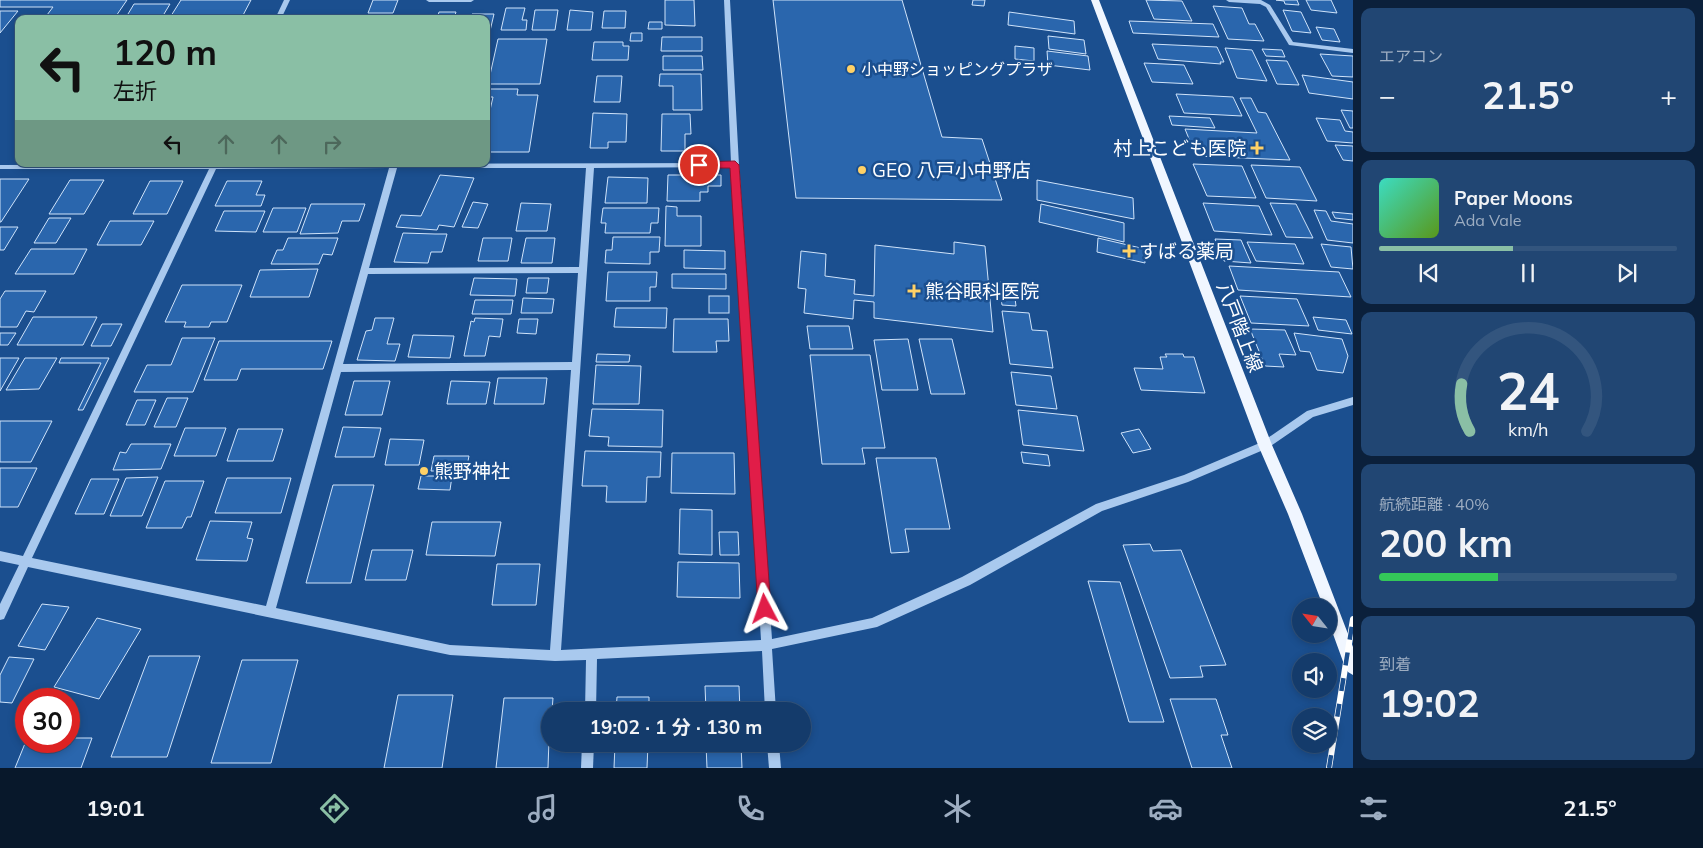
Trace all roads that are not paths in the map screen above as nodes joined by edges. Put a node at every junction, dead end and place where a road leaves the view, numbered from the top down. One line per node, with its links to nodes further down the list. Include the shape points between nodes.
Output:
1 (287, 0): 7 (street)
2 (429, 0): 3 (street)
3 (471, 0)
4 (728, 0): 9 (street)
5 (1095, 0): 21 (main road, 八戸階上線)
6 (1229, 0): 8 (street, via 1261,2 1268,6 1291,44)
7 (280, 15)
8 (1353, 51)
9 (735, 165): 15 (street); 26 (street)
10 (490, 166): 15 (street)
11 (0, 167): 12 (street)
12 (15, 167)
13 (214, 167): 23 (street)
14 (393, 167): 17 (street)
15 (590, 167): 16 (street)
16 (582, 270): 17 (street); 18 (street)
17 (364, 271): 19 (street)
18 (576, 366): 19 (street); 28 (street)
19 (337, 368): 24 (street)
20 (1353, 401): 21 (street, via 1310,414)
21 (1265, 445): 26 (street, via 1185,479 1098,507 966,581 874,623); 29 (main road, 八戸階上線)
22 (0, 556): 23 (street)
23 (25, 561): 24 (street); 25 (street)
24 (270, 611): 28 (street, via 450,650)
25 (0, 615)
26 (767, 645): 27 (street); 31 (street)
27 (592, 654): 28 (street); 30 (street)
28 (555, 656)
29 (1353, 667)
30 (590, 702)
31 (770, 702)
32 (588, 752): 34 (street)
33 (774, 752): 35 (street)
34 (587, 768)
35 (775, 768)

